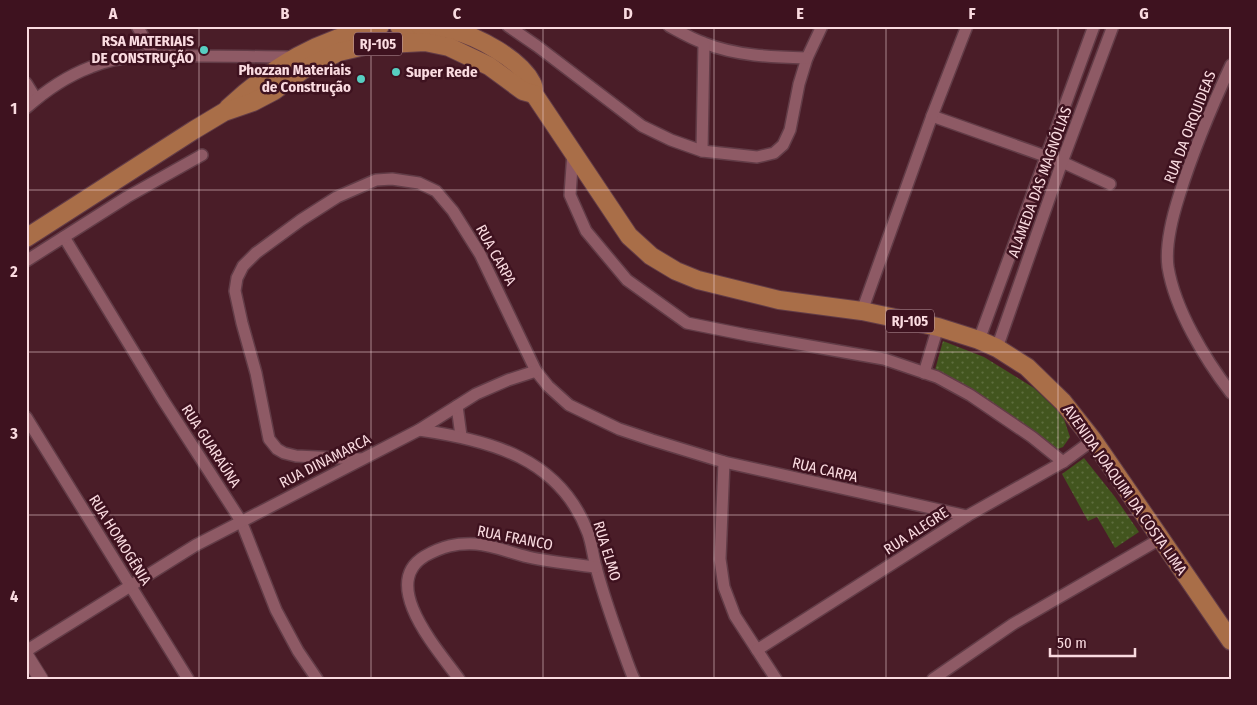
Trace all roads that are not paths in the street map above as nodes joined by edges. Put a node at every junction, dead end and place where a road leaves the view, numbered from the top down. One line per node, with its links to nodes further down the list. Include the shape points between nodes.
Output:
1 (137, 26): 18 (street)
2 (380, 26): 12 (main road, AVENIDA JOAQUIM DA COSTA LIMA / RJ-105)
3 (392, 26): 15 (main road)
4 (399, 26): 13 (main road)
5 (508, 26): 28 (street, via 642,126)
6 (668, 26): 14 (street)
7 (822, 26): 20 (street)
8 (967, 26): 27 (street)
9 (1094, 26): 16 (street, ALAMEDA DAS MAGNÓLIAS)
10 (1113, 26): 17 (street, ALAMEDA DAS MAGNÓLIAS)
11 (439, 27): 13 (main road, AVENIDA JOAQUIM DA COSTA LIMA / RJ-105); 23 (main road, AVENIDA JOAQUIM DA COSTA LIMA / RJ-105, via 473,38 507,56 533,84)
12 (356, 29): 19 (main road, AVENIDA JOAQUIM DA COSTA LIMA / RJ-105)
13 (422, 34): 15 (main road, AVENIDA JOAQUIM DA COSTA LIMA / RJ-105); 23 (main road, AVENIDA JOAQUIM DA COSTA LIMA / RJ-105, via 489,66 523,92)
14 (704, 44): 20 (street, via 760,56); 28 (street)
15 (369, 45): 26 (main road, AVENIDA JOAQUIM DA COSTA LIMA / RJ-105, via 339,52 303,70 253,102)
16 (1086, 48): 17 (street); 31 (street, ALAMEDA DAS MAGNÓLIAS)
17 (1103, 53): 32 (street, ALAMEDA DAS MAGNÓLIAS)
18 (154, 55): 19 (street); 24 (street, via 91,67 60,82)
19 (295, 57): 26 (main road, AVENIDA JOAQUIM DA COSTA LIMA / RJ-105, via 263,78)
20 (807, 58): 28 (street, via 790,130 783,145 774,153 757,156)
21 (1231, 65): 45 (street, RUA DA ORQUIDEAS, via 1191,158 1174,212 1168,245 1168,267 1186,319 1211,367)
22 (26, 83): 24 (street)
23 (534, 94): 29 (main road, AVENIDA JOAQUIM DA COSTA LIMA / RJ-105)
24 (36, 99): 25 (street)
25 (26, 108)
26 (224, 112): 33 (main road, AVENIDA JOAQUIM DA COSTA LIMA / RJ-105)
27 (932, 116): 31 (street); 39 (street)
28 (702, 151)
29 (573, 152): 39 (main road, AVENIDA JOAQUIM DA COSTA LIMA / RJ-105, via 629,236 651,256 676,271 698,280 779,300); 44 (street, via 570,195 586,231 627,280 687,323 884,359)
30 (202, 155): 35 (street)
31 (1045, 156): 32 (street); 41 (street, ALAMEDA DAS MAGNÓLIAS)
32 (1062, 162): 34 (street); 42 (street, ALAMEDA DAS MAGNÓLIAS)
33 (113, 182): 35 (street); 37 (main road, AVENIDA JOAQUIM DA COSTA LIMA / RJ-105)
34 (1110, 184)
35 (127, 197): 36 (street)
36 (64, 237): 38 (street); 55 (street, RUA GUARAÚNA)
37 (26, 238)
38 (26, 261)
39 (862, 311): 40 (main road, AVENIDA JOAQUIM DA COSTA LIMA / RJ-105)
40 (938, 327): 41 (main road, AVENIDA JOAQUIM DA COSTA LIMA / RJ-105); 44 (street)
41 (979, 340): 42 (main road, AVENIDA JOAQUIM DA COSTA LIMA / RJ-105)
42 (997, 348): 50 (main road, AVENIDA JOAQUIM DA COSTA LIMA / RJ-105, via 1027,367 1063,402)
43 (536, 371): 46 (street, RUA DINAMARCA, via 476,394); 51 (street, RUA CARPA, via 480,254 436,191 419,183 392,179 376,180 338,197 256,253 243,266 235,291 270,439 277,449 296,456); 52 (street, RUA CARPA, via 569,405 588,415 652,440)
44 (924, 373): 53 (street, via 970,395)
45 (1231, 393)
46 (457, 406): 48 (street, RUA DINAMARCA); 49 (street)
47 (26, 417): 58 (street, RUA HOMOGÊNIA)
48 (419, 430): 49 (street, RUA ELMO); 51 (street, RUA DINAMARCA)
49 (461, 436): 57 (street, RUA ELMO, via 523,458 552,479 574,505 589,534)
50 (1093, 440): 53 (street, RUA ALEGRE); 56 (main road, AVENIDA JOAQUIM DA COSTA LIMA / RJ-105)
51 (361, 459): 55 (street, RUA DINAMARCA)
52 (724, 462): 54 (street, RUA CARPA); 60 (street, via 720,559 724,587 734,616)
53 (1063, 462): 54 (street, RUA ALEGRE)
54 (967, 516): 60 (street, RUA ALEGRE)
55 (240, 521): 58 (street, RUA DINAMARCA); 65 (street, RUA GUARAÚNA, via 276,610)
56 (1160, 539): 59 (main road, AVENIDA JOAQUIM DA COSTA LIMA / RJ-105); 69 (street, via 1012,624)
57 (596, 567): 66 (street, RUA FRANCO, via 530,557 479,544 452,544 419,560 407,582 414,612); 67 (street, RUA ELMO)
58 (131, 585): 61 (street, RUA DINAMARCA); 64 (street, RUA HOMOGÊNIA)
59 (1231, 641)
60 (757, 650): 68 (street)
61 (26, 651)
62 (26, 655): 63 (street)
63 (41, 679)
64 (188, 679)
65 (317, 679)
66 (459, 679)
67 (634, 679)
68 (776, 679)
69 (933, 679)

